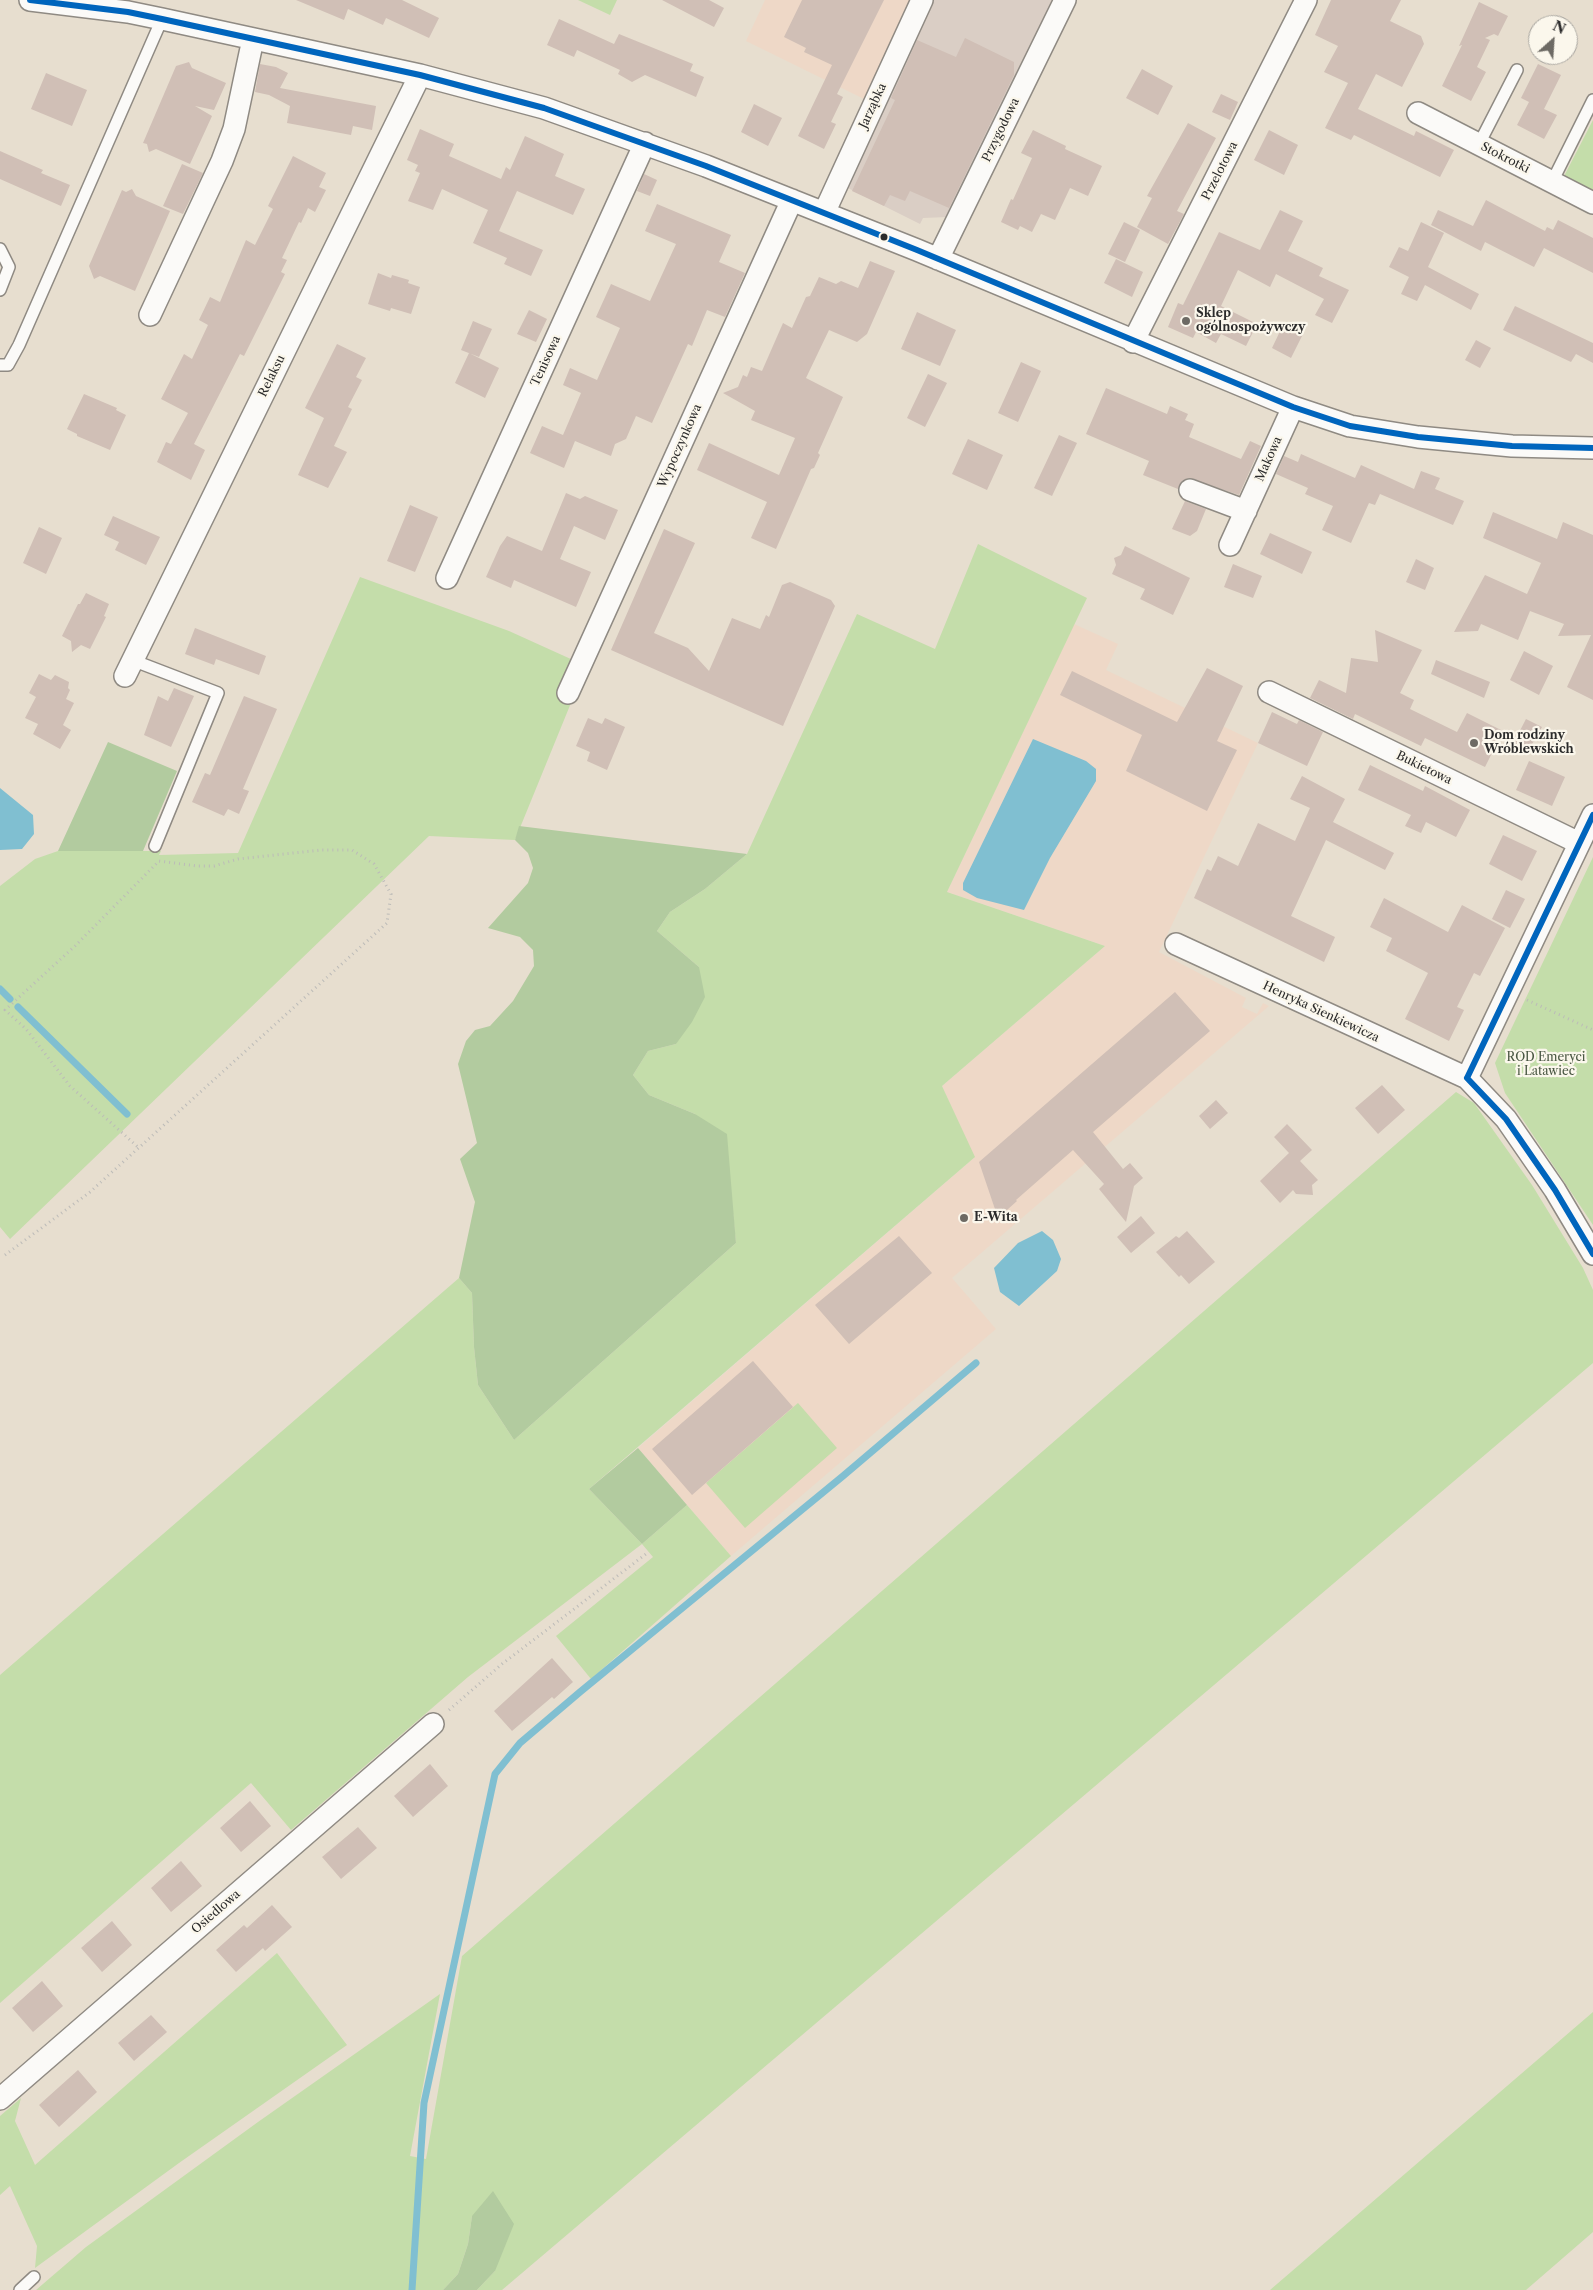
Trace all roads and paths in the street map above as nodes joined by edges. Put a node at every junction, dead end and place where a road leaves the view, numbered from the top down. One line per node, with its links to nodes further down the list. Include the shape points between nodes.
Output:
1 (30, 0): 5 (street)
2 (922, 0): 16 (street, Jarząbka)
3 (1065, 0): 18 (street, Przygodowa)
4 (1306, 0): 21 (street, Przelotowa)
5 (162, 19): 6 (street); 22 (lane, via 19,346 8,364)
6 (253, 39): 8 (street); 20 (street, via 234,129)
7 (1517, 70): 12 (lane)
8 (420, 75): 11 (street, via 544,108); 29 (street, Relaksu)
9 (1593, 100): 13 (lane)
10 (1418, 113): 12 (street, Stokrotki)
11 (645, 143): 14 (street); 28 (street, Tenisowa)
12 (1479, 144): 13 (street, Stokrotki)
13 (1552, 182): 15 (street, Stokrotki)
14 (792, 200): 16 (street); 31 (street, Wypoczynkowa)
15 (1593, 203)
16 (824, 213): 18 (street)
17 (0, 249): 19 (lane, via 9,267)
18 (938, 260): 21 (street)
19 (0, 290)
20 (150, 315)
21 (1133, 342): 23 (street)
22 (0, 365)
23 (1292, 407): 24 (street, via 1350,426 1385,433 1512,446); 26 (street, Makowa)
24 (1593, 448)
25 (1190, 490): 26 (street)
26 (1246, 512): 27 (street, Makowa)
27 (1230, 545)
28 (447, 578)
29 (129, 668): 34 (lane, via 218,693)
30 (1269, 692): 33 (street, Bukietowa)
31 (568, 693)
32 (1593, 815): 33 (street)
33 (1579, 843): 36 (street)
34 (155, 846)
35 (1176, 944): 38 (street, Henryka Sienkiewicza)
36 (1508, 992): 37 (path); 38 (street)
37 (1593, 1030)
38 (1467, 1078): 40 (street, via 1506,1119 1555,1190)
39 (139, 1148): 39 (path, via 387,923 391,894 374,864 352,850 238,859 214,866 159,861 75,946 5,1010 26,1029 70,1086); 41 (path, via 90,1192)
40 (1593, 1254)
41 (5, 1255)
42 (646, 1554): 43 (path, via 502,1664)
43 (433, 1724): 44 (street, Osiedlowa)
44 (0, 2099)
45 (34, 2278): 46 (lane)
46 (20, 2290)

